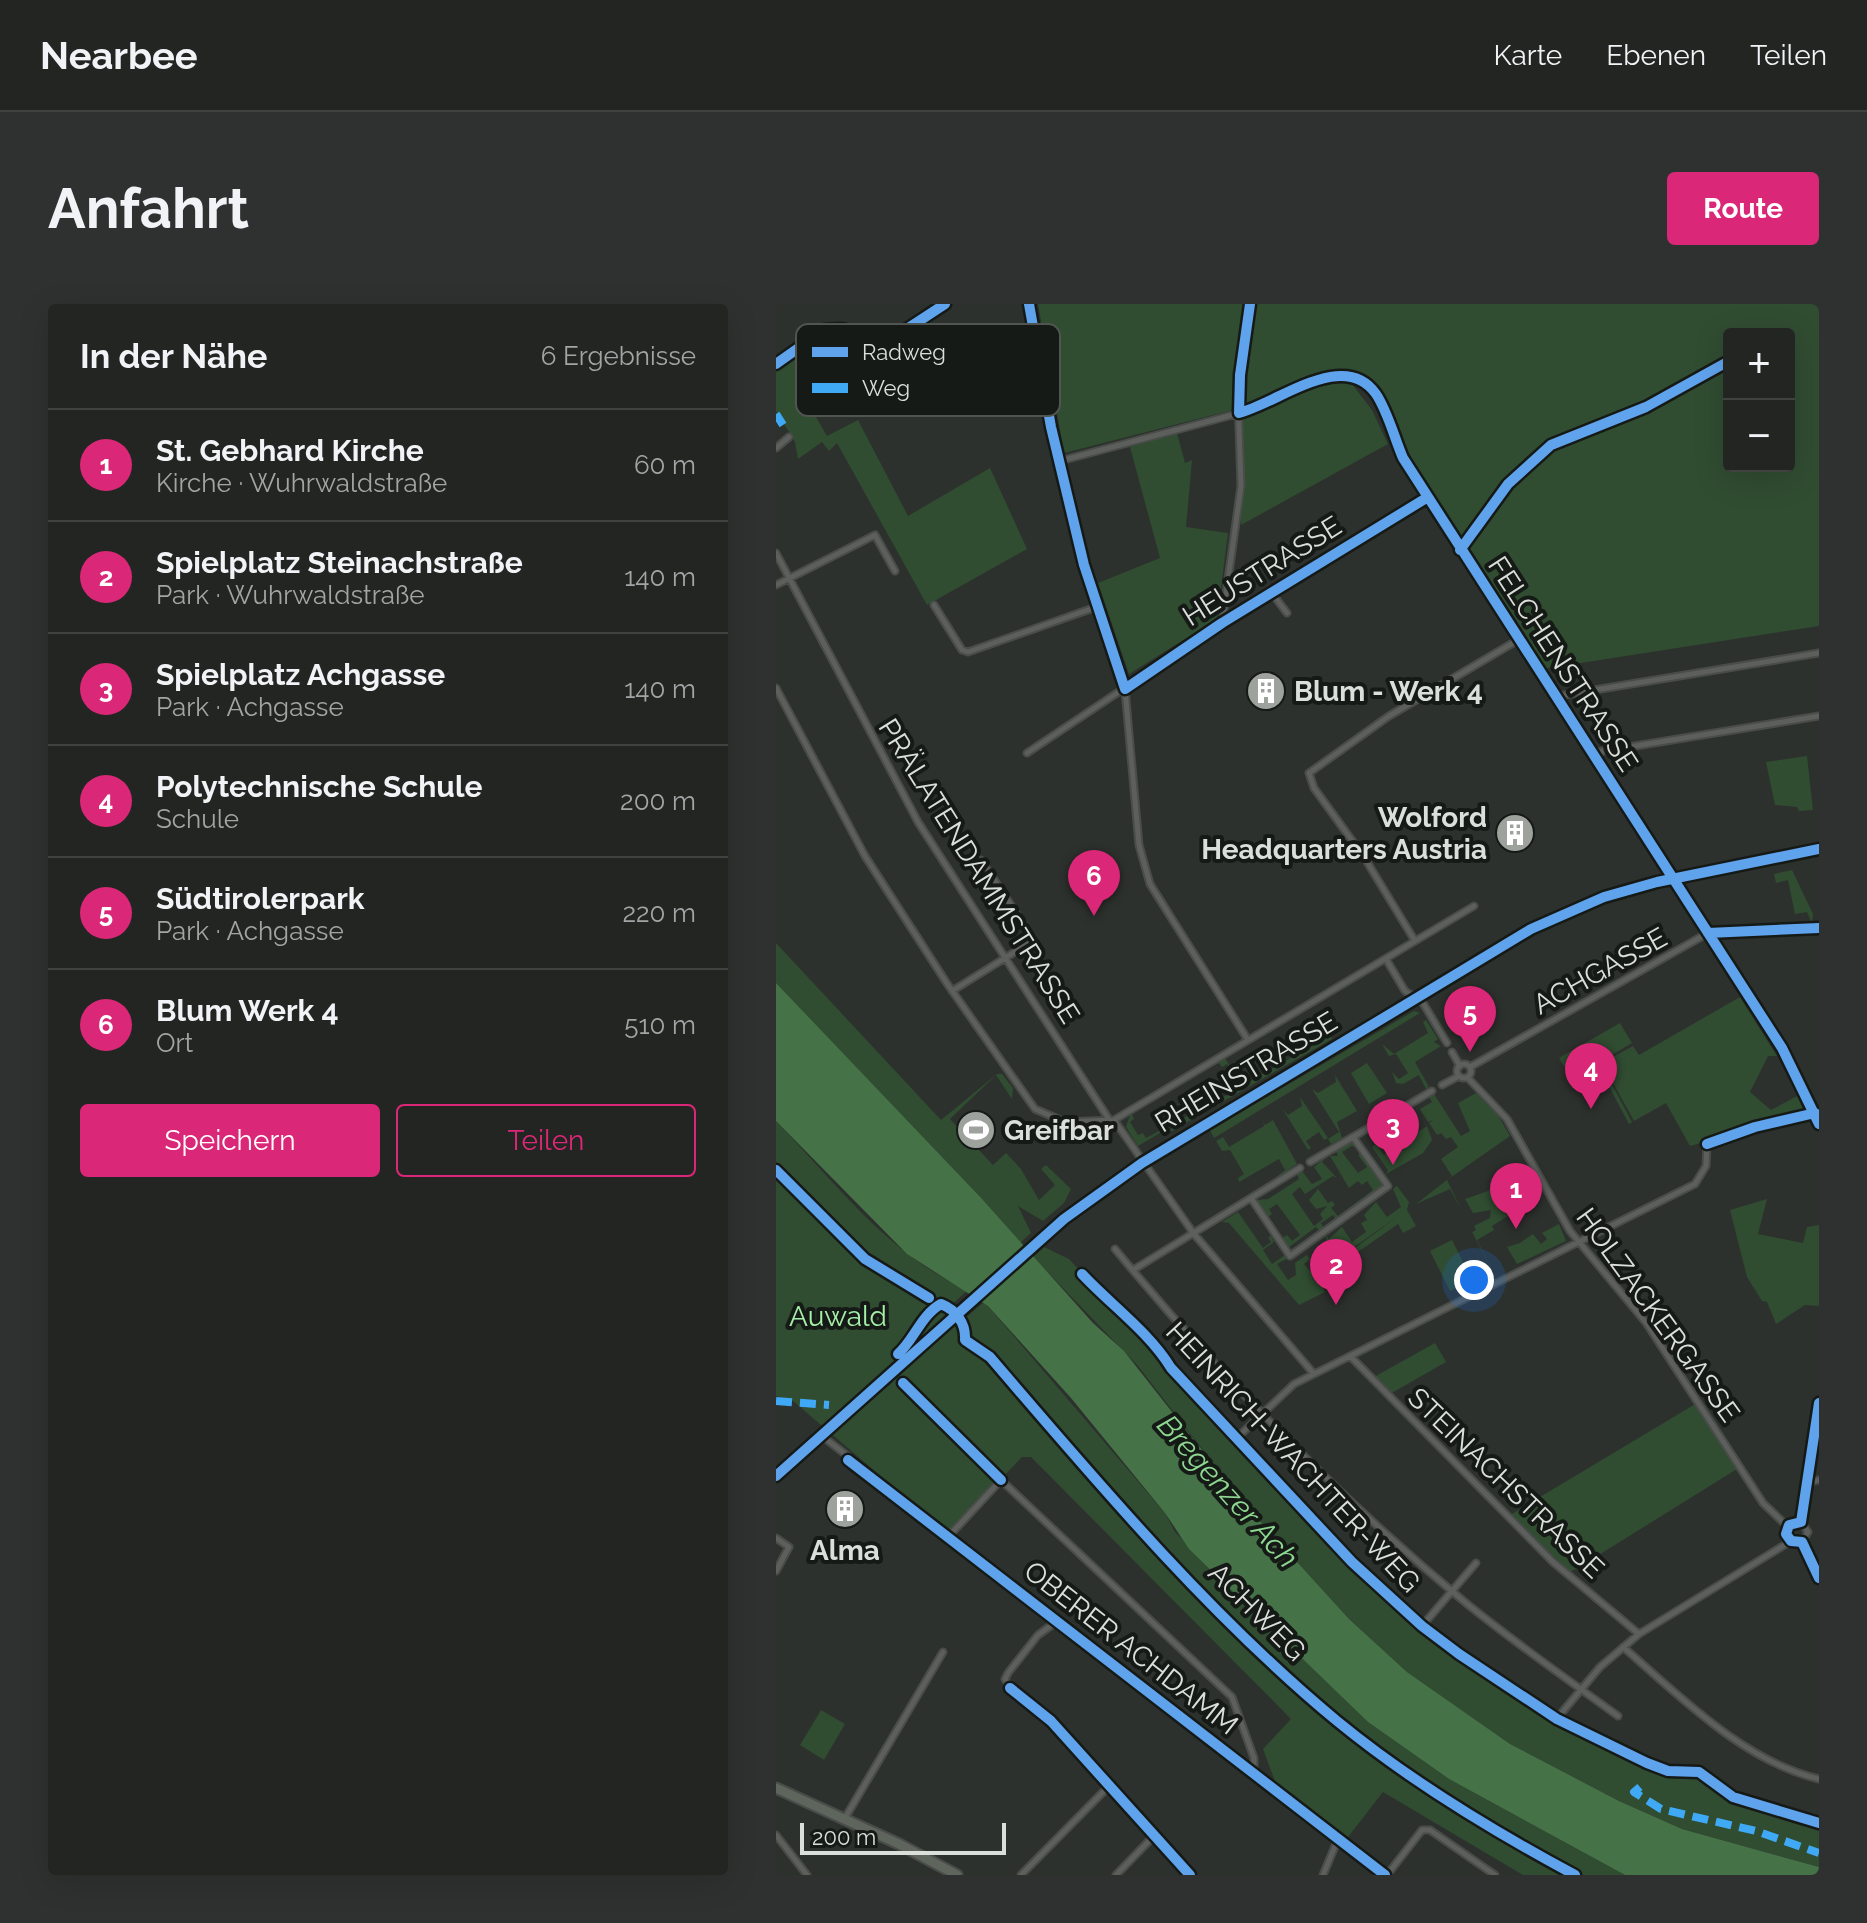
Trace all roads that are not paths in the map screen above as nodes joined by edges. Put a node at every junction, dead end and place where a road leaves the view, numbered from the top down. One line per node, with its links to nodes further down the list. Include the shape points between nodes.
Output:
1 (1029, 304): 3 (street)
2 (1250, 304): 4 (street)
3 (1033, 324)
4 (1239, 413): 8 (street, FELCHENSTRASSE); 9 (street, FELCHENSTRASSE, via 1329,377 1353,377 1377,396 1403,458); 18 (street, via 1241,486)
5 (1051, 416): 8 (street)
6 (789, 437): 7 (street)
7 (776, 448)
8 (1060, 461): 16 (street)
9 (1428, 497): 14 (street, HEUSTRASSE); 19 (street, FELCHENSTRASSE)
10 (776, 553): 12 (street, PRÄLATENDAMMSTRASSE)
11 (895, 571): 12 (street, via 875,535)
12 (790, 578): 13 (street); 34 (street, PRÄLATENDAMMSTRASSE, via 918,822)
13 (776, 585)
14 (1271, 592): 17 (street); 18 (street, HEUSTRASSE)
15 (934, 605): 16 (street, via 968,652)
16 (1099, 606): 22 (street)
17 (1287, 613)
18 (1222, 623): 22 (street, HEUSTRASSE)
19 (1518, 640): 23 (street, FELCHENSTRASSE); 33 (street, via 1312,768 1314,788)
20 (1819, 653): 23 (street)
21 (776, 688): 36 (street, via 865,856)
22 (1125, 689): 25 (street, HEUSTRASSE); 38 (street, via 1139,845 1147,876)
23 (1558, 696): 26 (street, FELCHENSTRASSE)
24 (1819, 716): 26 (street)
25 (1027, 753)
26 (1592, 753): 29 (street, FELCHENSTRASSE)
27 (1819, 849): 29 (main road, RHEINSTRASSE)
28 (981, 860): 34 (street, via 1034,940)
29 (1672, 879): 32 (street, FELCHENSTRASSE); 37 (main road, RHEINSTRASSE, via 1615,893 1554,918)
30 (1474, 906): 33 (street, RHEINSTRASSE)
31 (1819, 928): 32 (street)
32 (1708, 933): 42 (street, ACHGASSE); 48 (street, FELCHENSTRASSE, via 1782,1048)
33 (1415, 941): 35 (street, RHEINSTRASSE)
34 (1005, 958): 36 (street); 47 (street, PRÄLATENDAMMSTRASSE)
35 (1386, 959): 37 (street); 38 (street, RHEINSTRASSE)
36 (952, 991): 47 (street, via 1038,1111 1065,1122)
37 (1415, 998): 39 (street); 52 (main road, RHEINSTRASSE)
38 (1248, 1040): 47 (street, RHEINSTRASSE)
39 (1446, 1042)
40 (1452, 1052): 41 (street)
41 (1460, 1066): 42 (street); 43 (street)
42 (1470, 1067): 44 (street)
43 (1459, 1076): 44 (street); 45 (street)
44 (1468, 1078): 56 (street, HOLZACKERGASSE, via 1507,1119)
45 (1442, 1085)
46 (1432, 1091): 49 (street)
47 (1112, 1120): 52 (street, PRÄLATENDAMMSTRASSE)
48 (1819, 1124)
49 (1353, 1137): 51 (street); 54 (street, via 1388,1186 1290,1256)
50 (1707, 1144): 56 (street, via 1706,1166 1695,1184)
51 (1310, 1162)
52 (1142, 1163): 55 (street); 64 (main road, RHEINSTRASSE, via 1041,1237)
53 (1300, 1168): 54 (street)
54 (1251, 1198): 55 (street)
55 (1194, 1234): 58 (street); 60 (street)
56 (1577, 1241): 59 (street); 69 (street, HOLZACKERGASSE, via 1647,1324 1763,1503)
57 (1115, 1249): 58 (street)
58 (1133, 1270): 62 (street)
59 (1350, 1356): 60 (street); 81 (street, STEINACHSTRASSE, via 1553,1562)
60 (1314, 1374): 62 (street, via 1290,1387)
61 (1819, 1403): 67 (street)
62 (1263, 1413): 63 (street); 78 (street)
63 (1241, 1434)
64 (822, 1436): 65 (main road, RHEINSTRASSE); 70 (street, OBERER ACHDAMM)
65 (776, 1476)
66 (1819, 1480): 67 (street)
67 (1808, 1482): 68 (street)
68 (1801, 1522): 69 (street); 73 (street, via 1808,1532)
69 (1788, 1527): 72 (street)
70 (948, 1537): 79 (street, OBERER ACHDAMM); 88 (street, via 1001,1480 1232,1697 1254,1758)
71 (776, 1538): 76 (street, via 789,1547)
72 (1791, 1541): 73 (street); 81 (street)
73 (1802, 1542): 75 (street)
74 (1476, 1563): 78 (street)
75 (1817, 1568): 77 (street)
76 (776, 1571)
77 (1819, 1578)
78 (1453, 1592): 80 (street); 85 (street)
79 (1056, 1622): 84 (street, via 1038,1635 1008,1673); 88 (street, OBERER ACHDAMM)
80 (1422, 1626)
81 (1639, 1634): 82 (street)
82 (1623, 1647): 85 (street); 89 (street, via 1740,1741 1795,1773)
83 (943, 1652): 92 (street)
84 (1010, 1688)
85 (1581, 1689): 86 (street); 87 (street)
86 (1559, 1716)
87 (1618, 1716)
88 (1254, 1774): 94 (street, OBERER ACHDAMM)
89 (1819, 1779)
90 (1108, 1787): 98 (street)
91 (776, 1788): 92 (main road)
92 (845, 1818): 97 (main road)
93 (776, 1835): 96 (street)
94 (1338, 1839): 100 (street); 101 (street, OBERER ACHDAMM)
95 (1150, 1840): 99 (street)
96 (807, 1875)
97 (957, 1875)
98 (1021, 1875)
99 (1116, 1875)
100 (1323, 1875)
101 (1386, 1875): 102 (street, via 1422,1830 1430,1830)
102 (1495, 1875)

